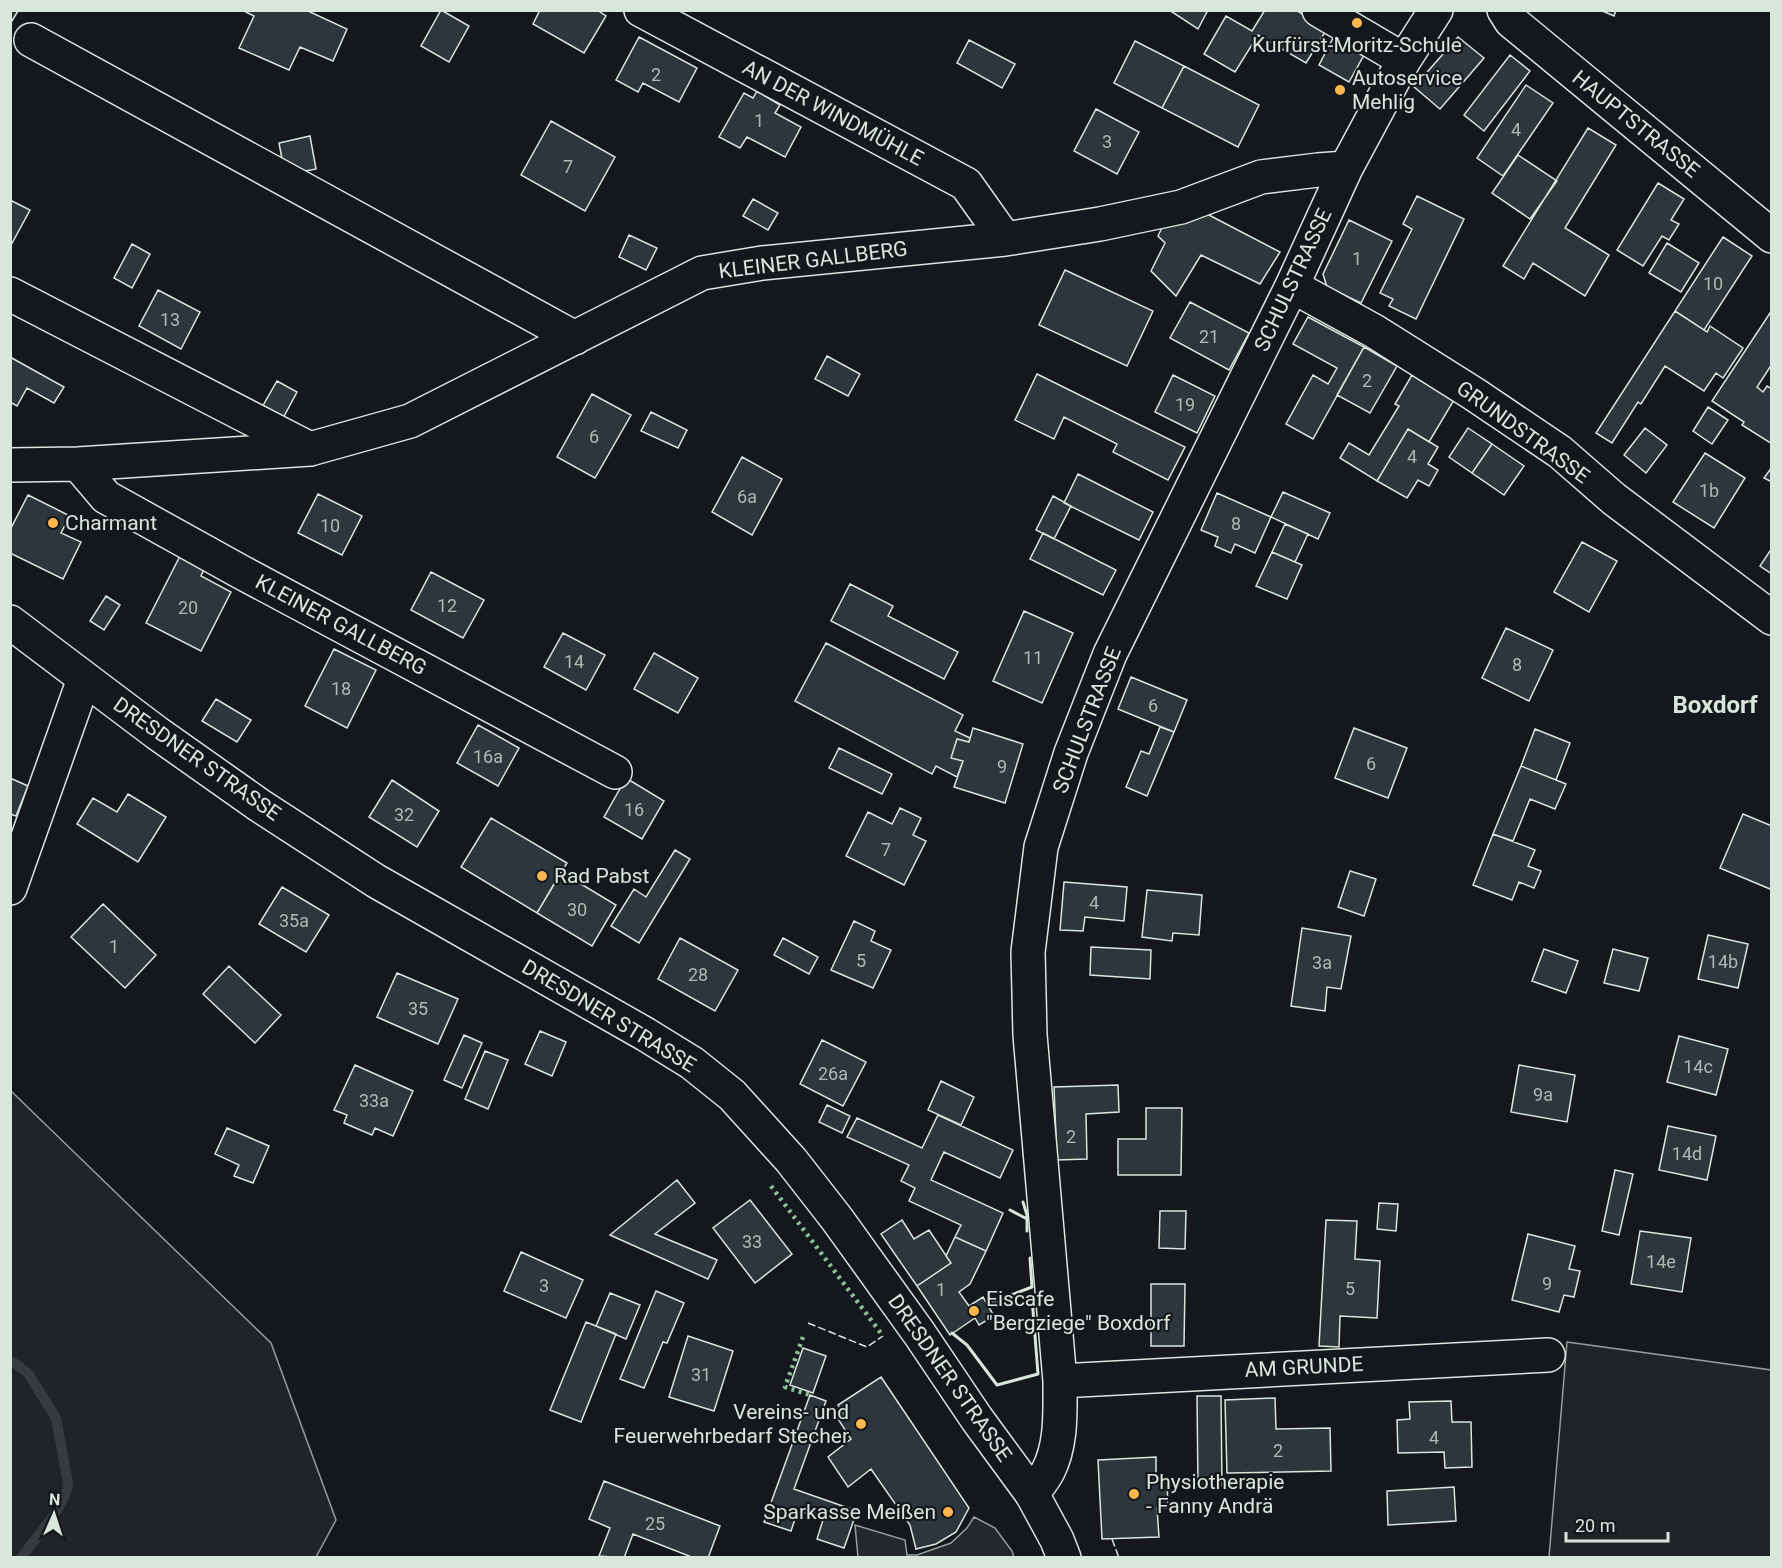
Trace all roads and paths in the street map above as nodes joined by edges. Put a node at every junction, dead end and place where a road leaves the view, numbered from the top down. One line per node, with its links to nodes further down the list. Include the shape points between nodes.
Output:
1 (641, 10): 9 (street, AN DER WINDMÜHLE, via 966,184)
2 (1319, 10): 6 (street)
3 (1436, 10): 6 (street, SCHULSTRASSE)
4 (1504, 10): 8 (street, HAUPTSTRASSE, via 1511,21)
5 (32, 40): 12 (street)
6 (1404, 60): 7 (street, SCHULSTRASSE)
7 (1346, 168): 9 (street, KLEINER GALLBERG, via 1261,177 1181,207); 10 (street, SCHULSTRASSE)
8 (1772, 236)
9 (1005, 239): 12 (street, KLEINER GALLBERG, via 762,263 702,273)
10 (1292, 286): 16 (street, GRUNDSTRASSE, via 1374,332 1560,452 1614,499); 22 (street, SCHULSTRASSE, via 1110,654 1071,753 1041,847 1028,952 1030,1035)
11 (10, 294): 13 (street)
12 (575, 338): 13 (street, KLEINER GALLBERG, via 411,421)
13 (310, 449): 15 (street, KLEINER GALLBERG)
14 (10, 465): 15 (street, KLEINER GALLBERG)
15 (78, 465): 19 (street, KLEINER GALLBERG, via 106,497)
16 (1772, 618)
17 (10, 622): 18 (street, DRESDNER STRASSE)
18 (84, 679): 20 (street); 23 (street, DRESDNER STRASSE, via 259,804 376,881 645,1034 692,1063 732,1095 791,1160 837,1219)
19 (615, 772)
20 (10, 888)
21 (1548, 1355): 22 (street, AM GRUNDE)
22 (1060, 1381): 23 (street, SCHULSTRASSE, via 1055,1451 1048,1471)
23 (1032, 1494): 24 (street, DRESDNER STRASSE)
24 (1064, 1557)

